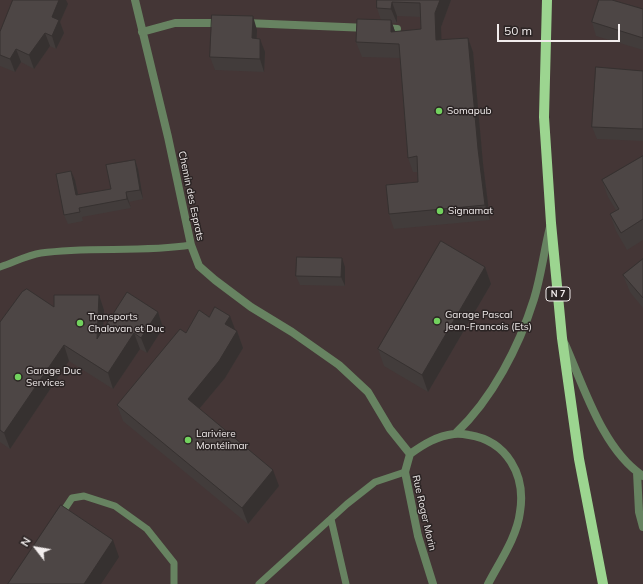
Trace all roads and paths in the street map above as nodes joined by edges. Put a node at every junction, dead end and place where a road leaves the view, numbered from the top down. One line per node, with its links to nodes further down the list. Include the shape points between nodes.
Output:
1 (136, 0): 4 (street, Chemin des Esprats)
2 (547, 0): 5 (main road, N 7, via 544,117)
3 (397, 29): 4 (street, via 175,23)
4 (142, 32): 6 (street, Chemin des Esprats)
5 (551, 223): 8 (main road, N 7); 9 (street, via 534,299 518,342 488,396 470,420)
6 (191, 245): 7 (lane, via 39,253); 10 (street, Chemin des Esprats, via 199,266 215,280 339,365 368,392 390,429)
7 (0, 267)
8 (562, 338): 12 (street, via 602,429 616,451); 16 (main road, N 7, via 579,459)
9 (456, 433): 10 (street, via 436,438); 21 (street, via 479,436 498,447 513,464 519,478 522,494 515,532)
10 (410, 454): 11 (street, Rue Roger Morin)
11 (405, 472): 13 (lane, via 375,482); 20 (street, Rue Roger Morin, via 418,536)
12 (640, 474): 15 (street, via 639,512)
13 (331, 519): 18 (lane); 19 (lane)
14 (54, 525): 17 (lane, via 72,498 84,496 115,506 147,529 174,563)
15 (643, 527)
16 (601, 582)
17 (174, 584)
18 (259, 584)
19 (346, 584)
20 (433, 584)
21 (488, 584)

